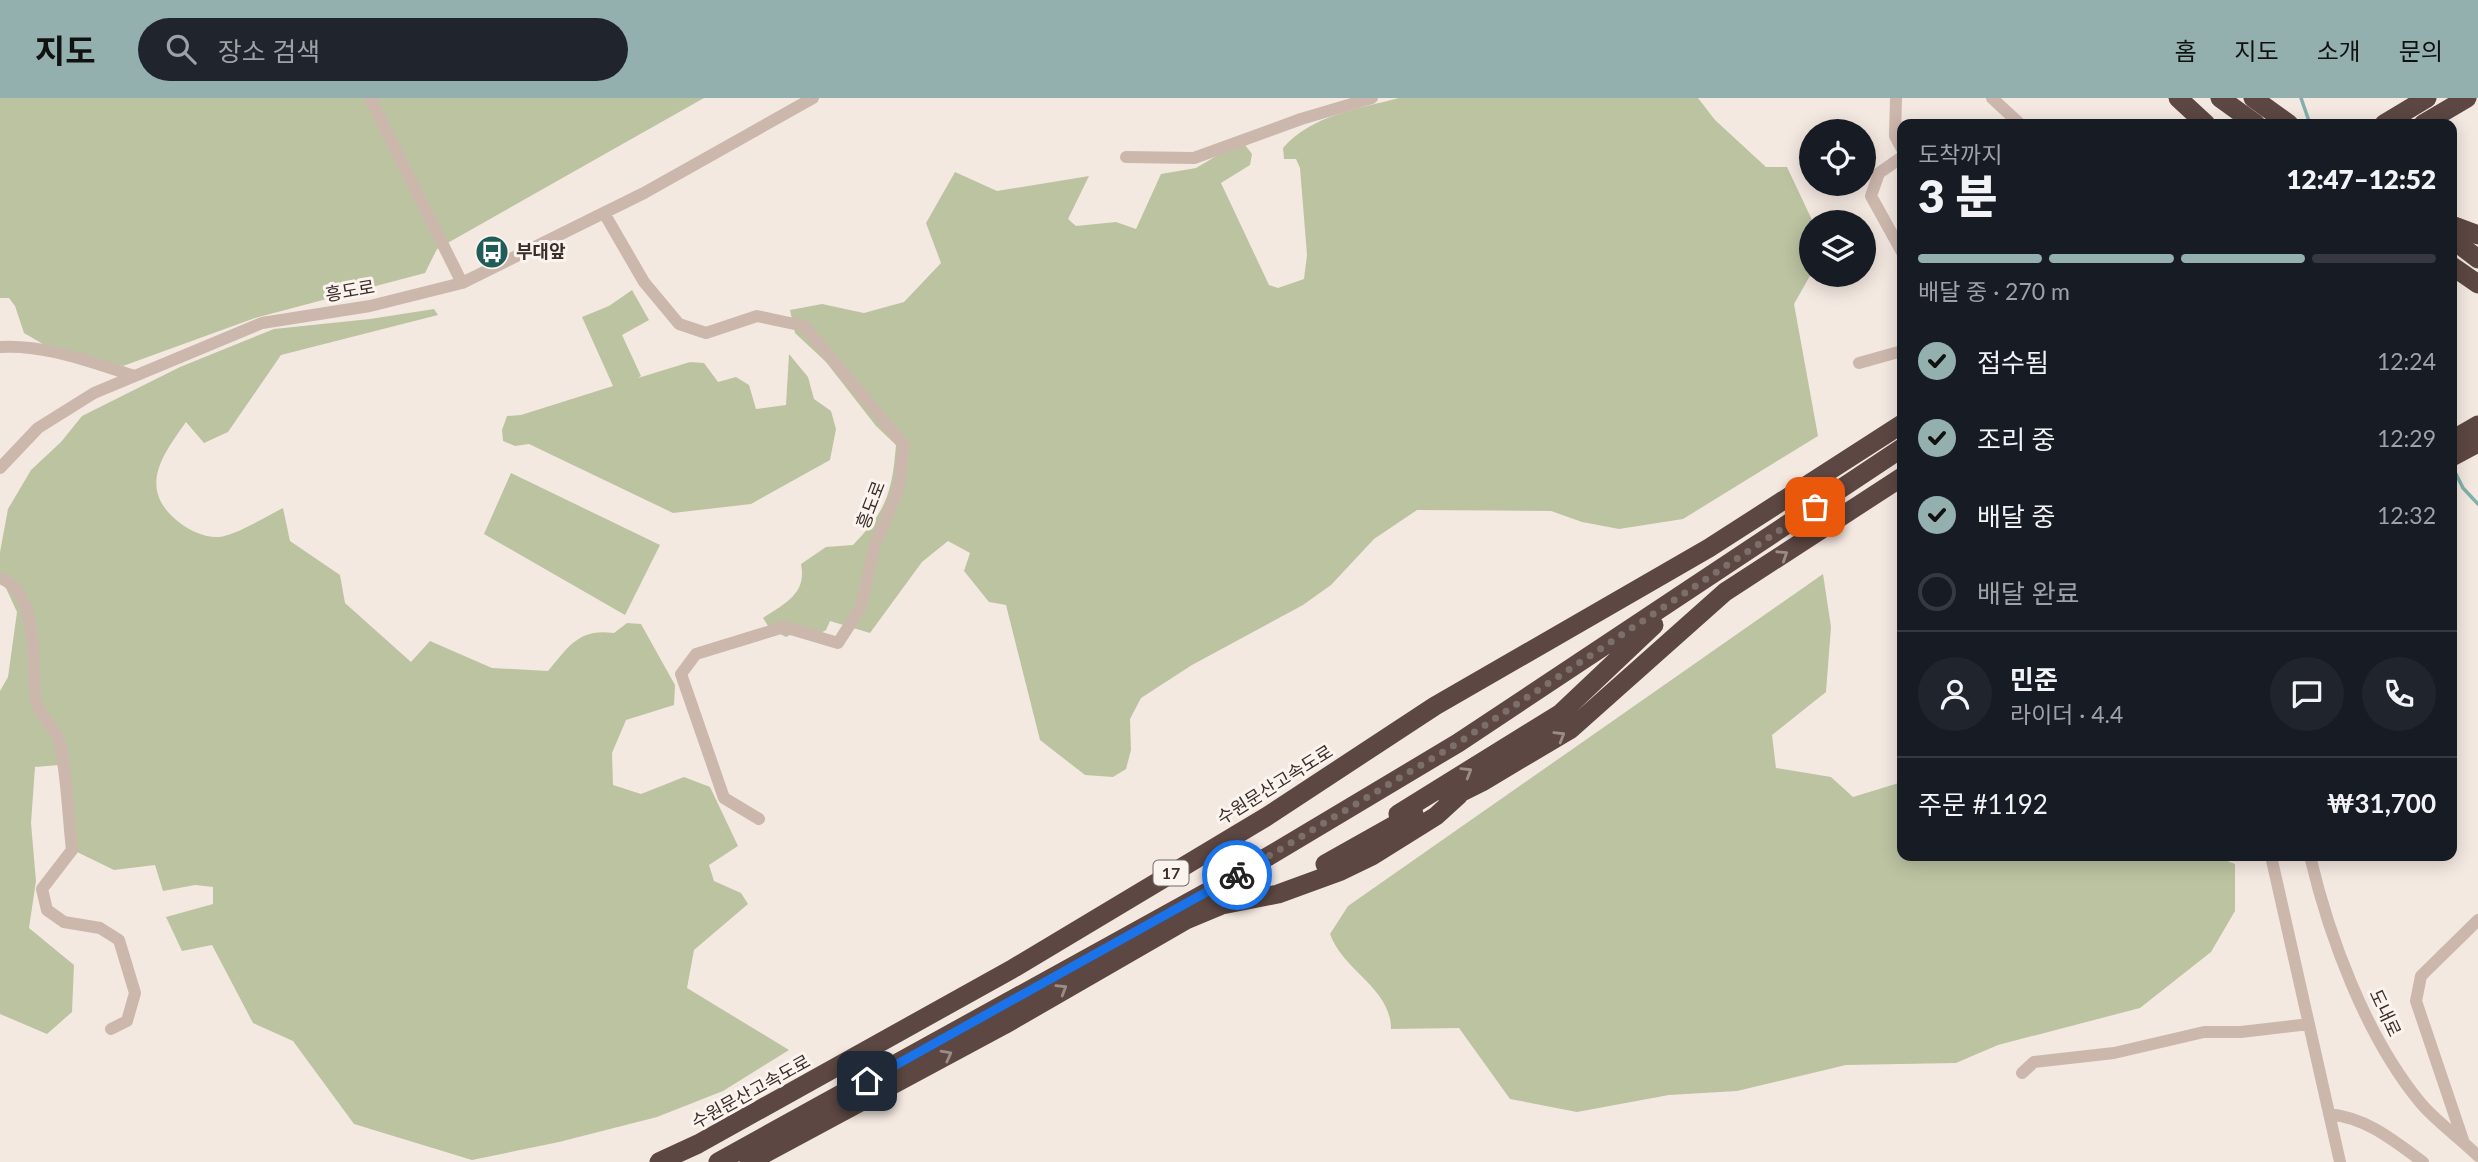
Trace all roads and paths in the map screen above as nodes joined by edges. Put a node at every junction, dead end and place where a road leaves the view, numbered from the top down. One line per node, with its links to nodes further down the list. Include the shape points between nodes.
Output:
1 (370, 98): 28 (street)
2 (813, 98): 20 (street, 흥도로)
3 (1372, 98): 18 (street, via 1194,158)
4 (1896, 98): 17 (street)
5 (1992, 98): 11 (street)
6 (2178, 98): 12 (highway)
7 (2220, 98): 13 (highway)
8 (2252, 98): 14 (highway)
9 (2426, 98): 15 (highway)
10 (2462, 110): 16 (highway)
11 (2015, 119)
12 (2201, 119)
13 (2249, 119)
14 (2281, 119)
15 (2392, 119)
16 (2437, 119)
17 (1897, 140)
18 (1126, 158)
19 (1897, 160): 23 (street, via 1879,173 1871,195)
20 (604, 213): 28 (street, 흥도로); 44 (street, 흥도로, via 645,282 679,324 706,333 757,316 804,326 904,445 899,487 874,545 861,607 838,643 784,627 696,654 681,674 724,798)
21 (2457, 227): 22 (highway)
22 (2478, 234)
23 (1897, 243)
24 (2457, 243): 25 (highway)
25 (2478, 259)
26 (2457, 269): 29 (highway)
27 (2457, 281): 30 (highway)
28 (462, 283): 34 (street, 흥도로, via 370,306 262,323)
29 (2478, 284)
30 (2478, 293)
31 (0, 347): 34 (street, via 19,346)
32 (1897, 352): 33 (street)
33 (1859, 363)
34 (135, 376): 39 (street, 흥도로, via 94,393 38,428)
35 (2478, 425): 37 (highway)
36 (1897, 427): 56 (highway, 수원문산고속도로 / 17, via 1709,548 1435,706 1266,817 902,1032)
37 (2461, 446)
38 (1897, 451): 42 (highway, 17)
39 (0, 468)
40 (1897, 480): 43 (highway, one-way to 40, via 1571,729 1725,592)
41 (0, 578): 49 (street, via 25,601 35,659 36,704 59,740 72,850 42,889 47,910 64,922 100,928 119,940 135,993 127,1021)
42 (1705, 581): 43 (highway, one-way to 42, via 1435,802 1329,863 1304,871 1561,713); 51 (highway, 17, via 1458,743)
43 (1459, 795): 51 (highway, one-way to 43, via 1004,1025 1206,910 1278,894 1371,856 1436,816)
44 (759, 819)
45 (2272, 861): 48 (street)
46 (2312, 861): 53 (street, 도내로, via 2351,982 2389,1062 2421,1104)
47 (2478, 920): 53 (street, via 2421,976 2416,1001)
48 (2309, 1024): 50 (street, via 2204,1032 2114,1053 2034,1062); 52 (street)
49 (111, 1029)
50 (2022, 1073)
51 (891, 1076): 54 (highway, 17)
52 (2329, 1114): 58 (street); 59 (street, via 2348,1116 2382,1132)
53 (2463, 1141): 55 (street, 도내로)
54 (750, 1156): 57 (highway, 17)
55 (2478, 1156)
56 (659, 1162)
57 (718, 1162)
58 (2340, 1162)
59 (2423, 1162)

